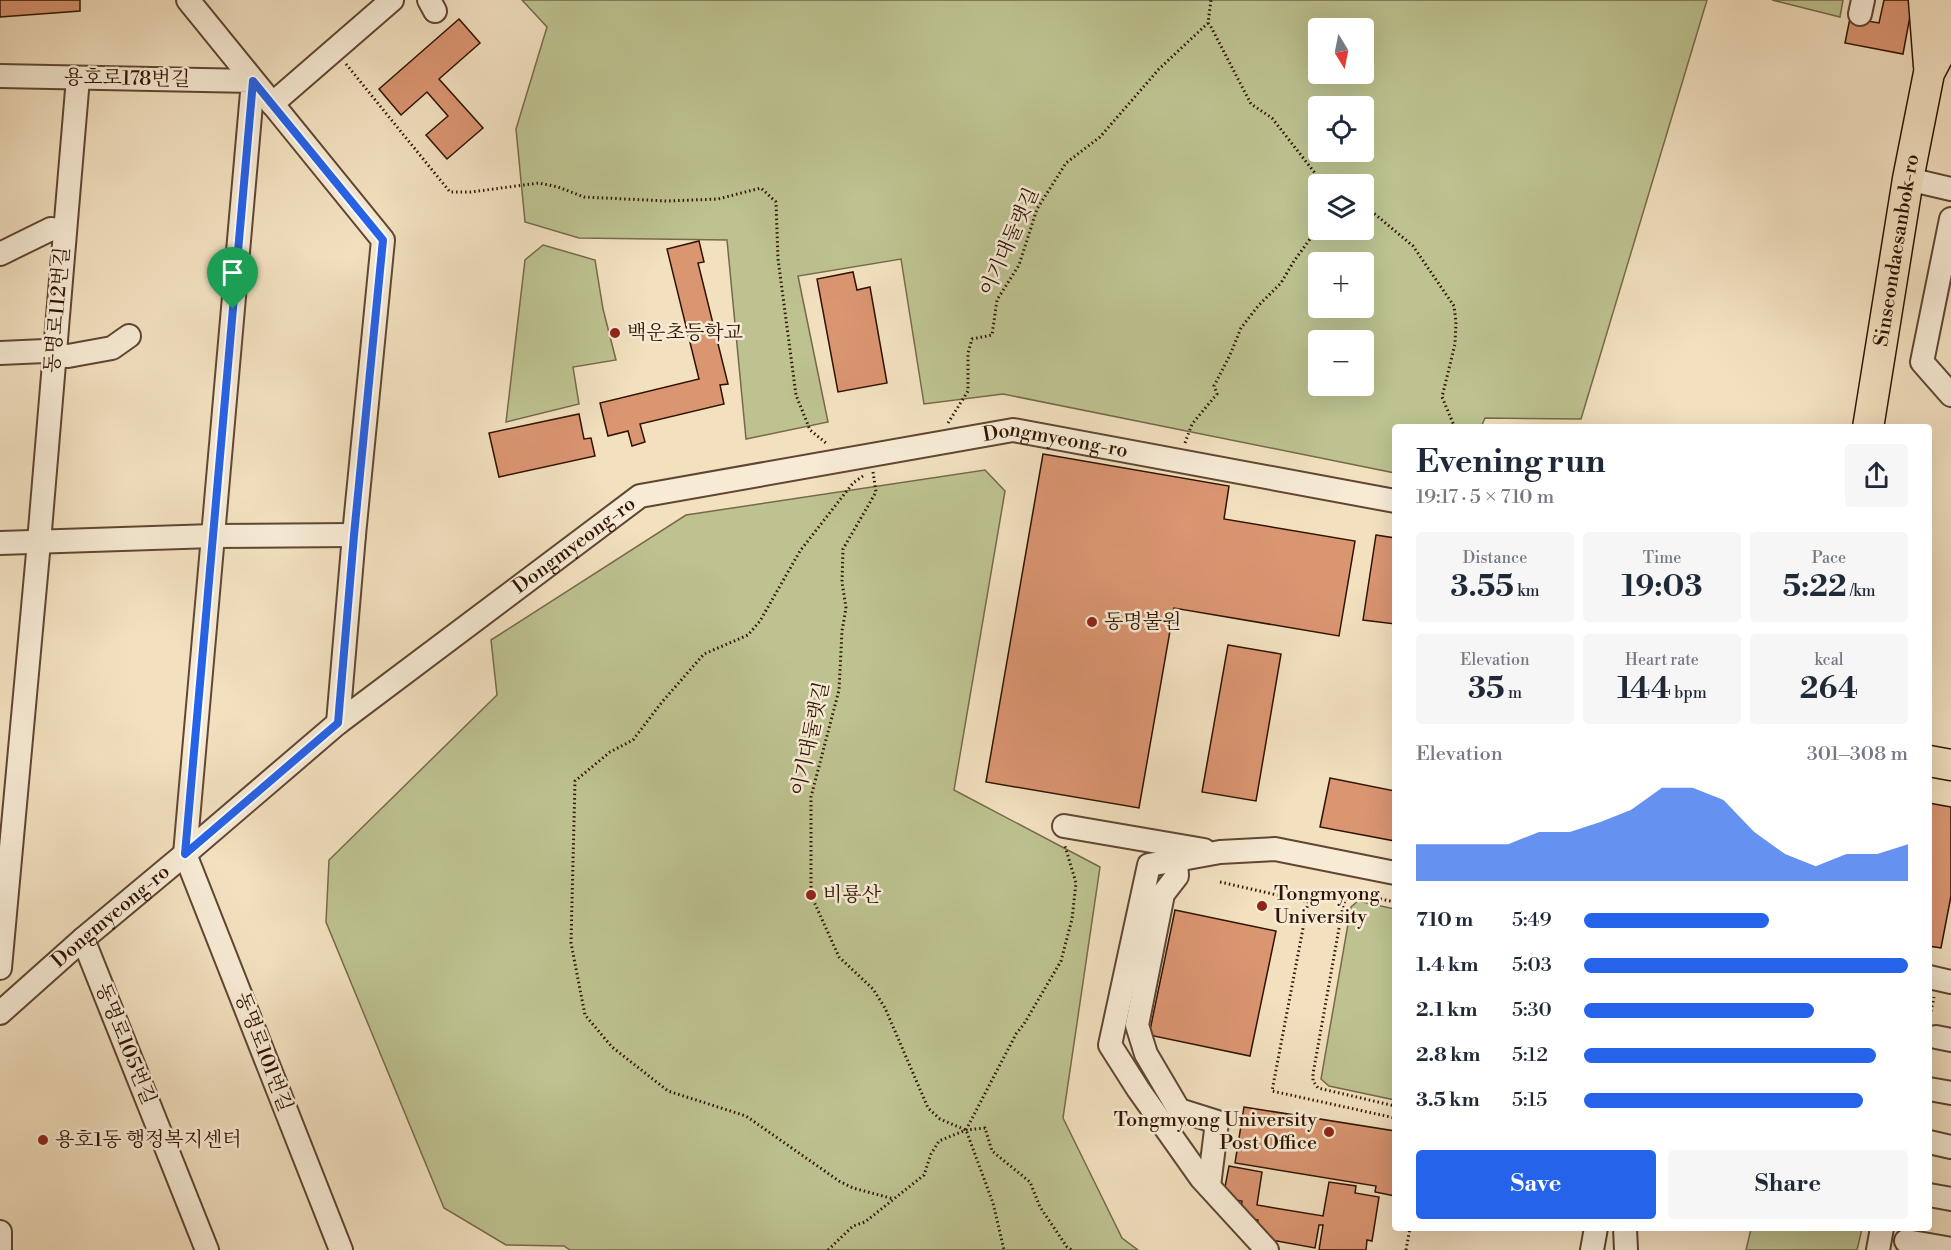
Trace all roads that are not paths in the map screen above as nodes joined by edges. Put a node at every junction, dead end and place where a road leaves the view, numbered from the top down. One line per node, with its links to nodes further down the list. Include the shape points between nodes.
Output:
1 (188, 0): 8 (street)
2 (393, 0): 9 (street)
3 (1924, 0): 5 (main road, Sinseondaesanbok-ro)
4 (1949, 15): 5 (main road, Sinseondaesanbok-ro, via 1939,54)
5 (1929, 73): 10 (main road, Sinseondaesanbok-ro)
6 (0, 76): 7 (street, 용호로178번길)
7 (78, 78): 8 (street, 용호로178번길); 13 (street, 동명로112번길)
8 (253, 81): 9 (street); 22 (street)
9 (272, 104): 21 (street, via 383,240)
10 (1908, 179): 11 (street); 19 (main road, Sinseondaesanbok-ro)
11 (1951, 189)
12 (1951, 219): 18 (street, via 1922,362)
13 (65, 231): 14 (street, via 51,229); 17 (street, 동명로112번길)
14 (0, 254)
15 (129, 336): 17 (street, via 112,348)
16 (0, 353): 17 (street, via 45,351)
17 (55, 356): 23 (street, 동명로112번길)
18 (1951, 395)
19 (1869, 424)
20 (1392, 500): 25 (street, Dongmyeong-ro, via 1013,430 640,496)
21 (354, 535): 22 (street); 25 (street)
22 (213, 536): 23 (street); 30 (street)
23 (39, 542): 24 (street); 34 (street, 동명로112번길)
24 (0, 543)
25 (338, 723): 30 (street, Dongmyeong-ro)
26 (1932, 762): 27 (main road)
27 (1951, 765)
28 (1064, 826): 29 (street)
29 (1220, 852): 31 (street); 32 (street, via 1275,849)
30 (185, 854): 33 (street, Dongmyeong-ro); 53 (street, 동명로101번길)
31 (1176, 860): 42 (street, via 1177,876 1163,894 1137,1025 1146,1054 1179,1110 1217,1122); 42 (street, via 1149,865 1110,1045)
32 (1392, 872)
33 (83, 939): 37 (street, Dongmyeong-ro); 52 (street, 동명로105번길)
34 (0, 968)
35 (1951, 982): 36 (street)
36 (1932, 987)
37 (0, 1013)
38 (1932, 1090): 39 (street)
39 (1951, 1093)
40 (1932, 1143): 41 (street)
41 (1951, 1147)
42 (1209, 1186): 54 (street)
43 (1932, 1196): 44 (street)
44 (1951, 1199)
45 (1595, 1231): 55 (street)
46 (1625, 1231): 56 (street)
47 (1881, 1231): 57 (street)
48 (0, 1232): 51 (street)
49 (1906, 1241): 50 (street)
50 (1951, 1249)
51 (0, 1250)
52 (207, 1250)
53 (341, 1250)
54 (1267, 1250)
55 (1592, 1250)
56 (1626, 1250)
57 (1878, 1250)

